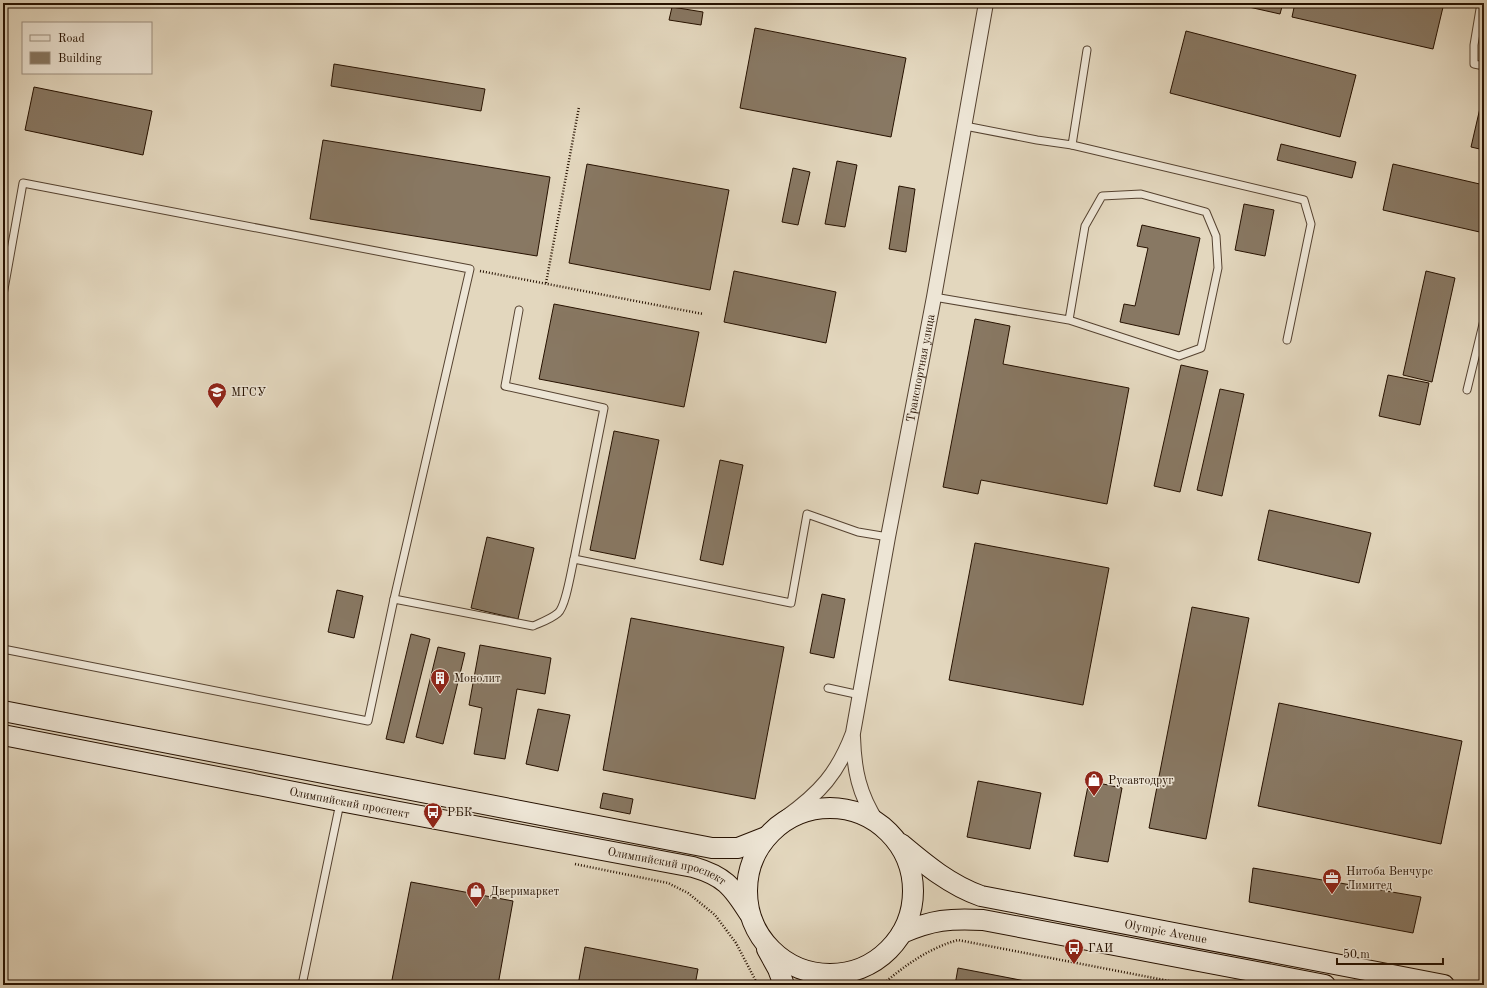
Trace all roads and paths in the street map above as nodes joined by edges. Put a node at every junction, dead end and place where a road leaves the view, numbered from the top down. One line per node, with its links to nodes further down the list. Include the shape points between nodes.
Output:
1 (986, 3): 6 (street, Транспортная улица)
2 (1481, 3): 4 (lane, via 1474,45 1474,64)
3 (1087, 50): 7 (lane)
4 (1484, 66)
5 (579, 107): 9 (path)
6 (965, 126): 7 (lane); 11 (street, Транспортная улица)
7 (1072, 145): 16 (lane, via 1304,200 1312,224)
8 (470, 269): 9 (path); 10 (lane, via 23,183); 20 (lane)
9 (546, 284): 13 (path)
10 (3, 295)
11 (934, 297): 14 (lane); 18 (street, Транспортная улица)
12 (519, 310): 19 (lane, via 505,386 604,408)
13 (703, 314)
14 (1069, 320): 14 (lane, via 1085,226 1102,196 1141,194 1206,212 1216,236 1218,268 1201,348 1179,356)
15 (1484, 320): 17 (lane)
16 (1287, 340)
17 (1467, 390)
18 (888, 537): 19 (lane, via 858,532 807,514 791,603); 23 (street, Транспортная улица)
19 (574, 559): 20 (lane, via 560,612 533,626)
20 (394, 599): 21 (lane, via 368,721)
21 (3, 649)
22 (828, 688): 23 (lane)
23 (860, 695): 25 (street, Транспортная улица)
24 (3, 711): 30 (main road, Олимпийский проспект, via 712,848 738,848)
25 (852, 733): 28 (street, Транспортная улица, via 847,749 825,784 809,801); 29 (street, Транспортная улица, via 859,787)
26 (3, 734): 27 (main road, Олимпийский проспект)
27 (340, 801): 33 (main road, Олимпийский проспект, via 693,867 709,872 728,884); 37 (lane)
28 (786, 818): 29 (main road, via 809,810 835,810); 30 (main road)
29 (877, 822): 31 (main road)
30 (766, 837): 33 (main road, via 750,874 747,888)
31 (901, 844): 34 (main road, via 910,862 914,889); 44 (main road, Olympic Avenue, via 949,881 981,896)
32 (570, 863): 38 (path, via 668,883 688,893 715,914 736,943)
33 (749, 913): 35 (main road)
34 (902, 933): 36 (main road, via 883,955); 43 (main road, Olympic Avenue, via 936,921 983,920)
35 (765, 945): 36 (main road, via 789,963 816,972 842,972); 39 (main road)
36 (863, 967): 40 (main road)
37 (302, 985)
38 (758, 985)
39 (784, 985)
40 (848, 985)
41 (882, 985): 42 (path, via 904,967 944,944 958,940)
42 (1190, 985)
43 (1325, 985)
44 (1444, 985)

